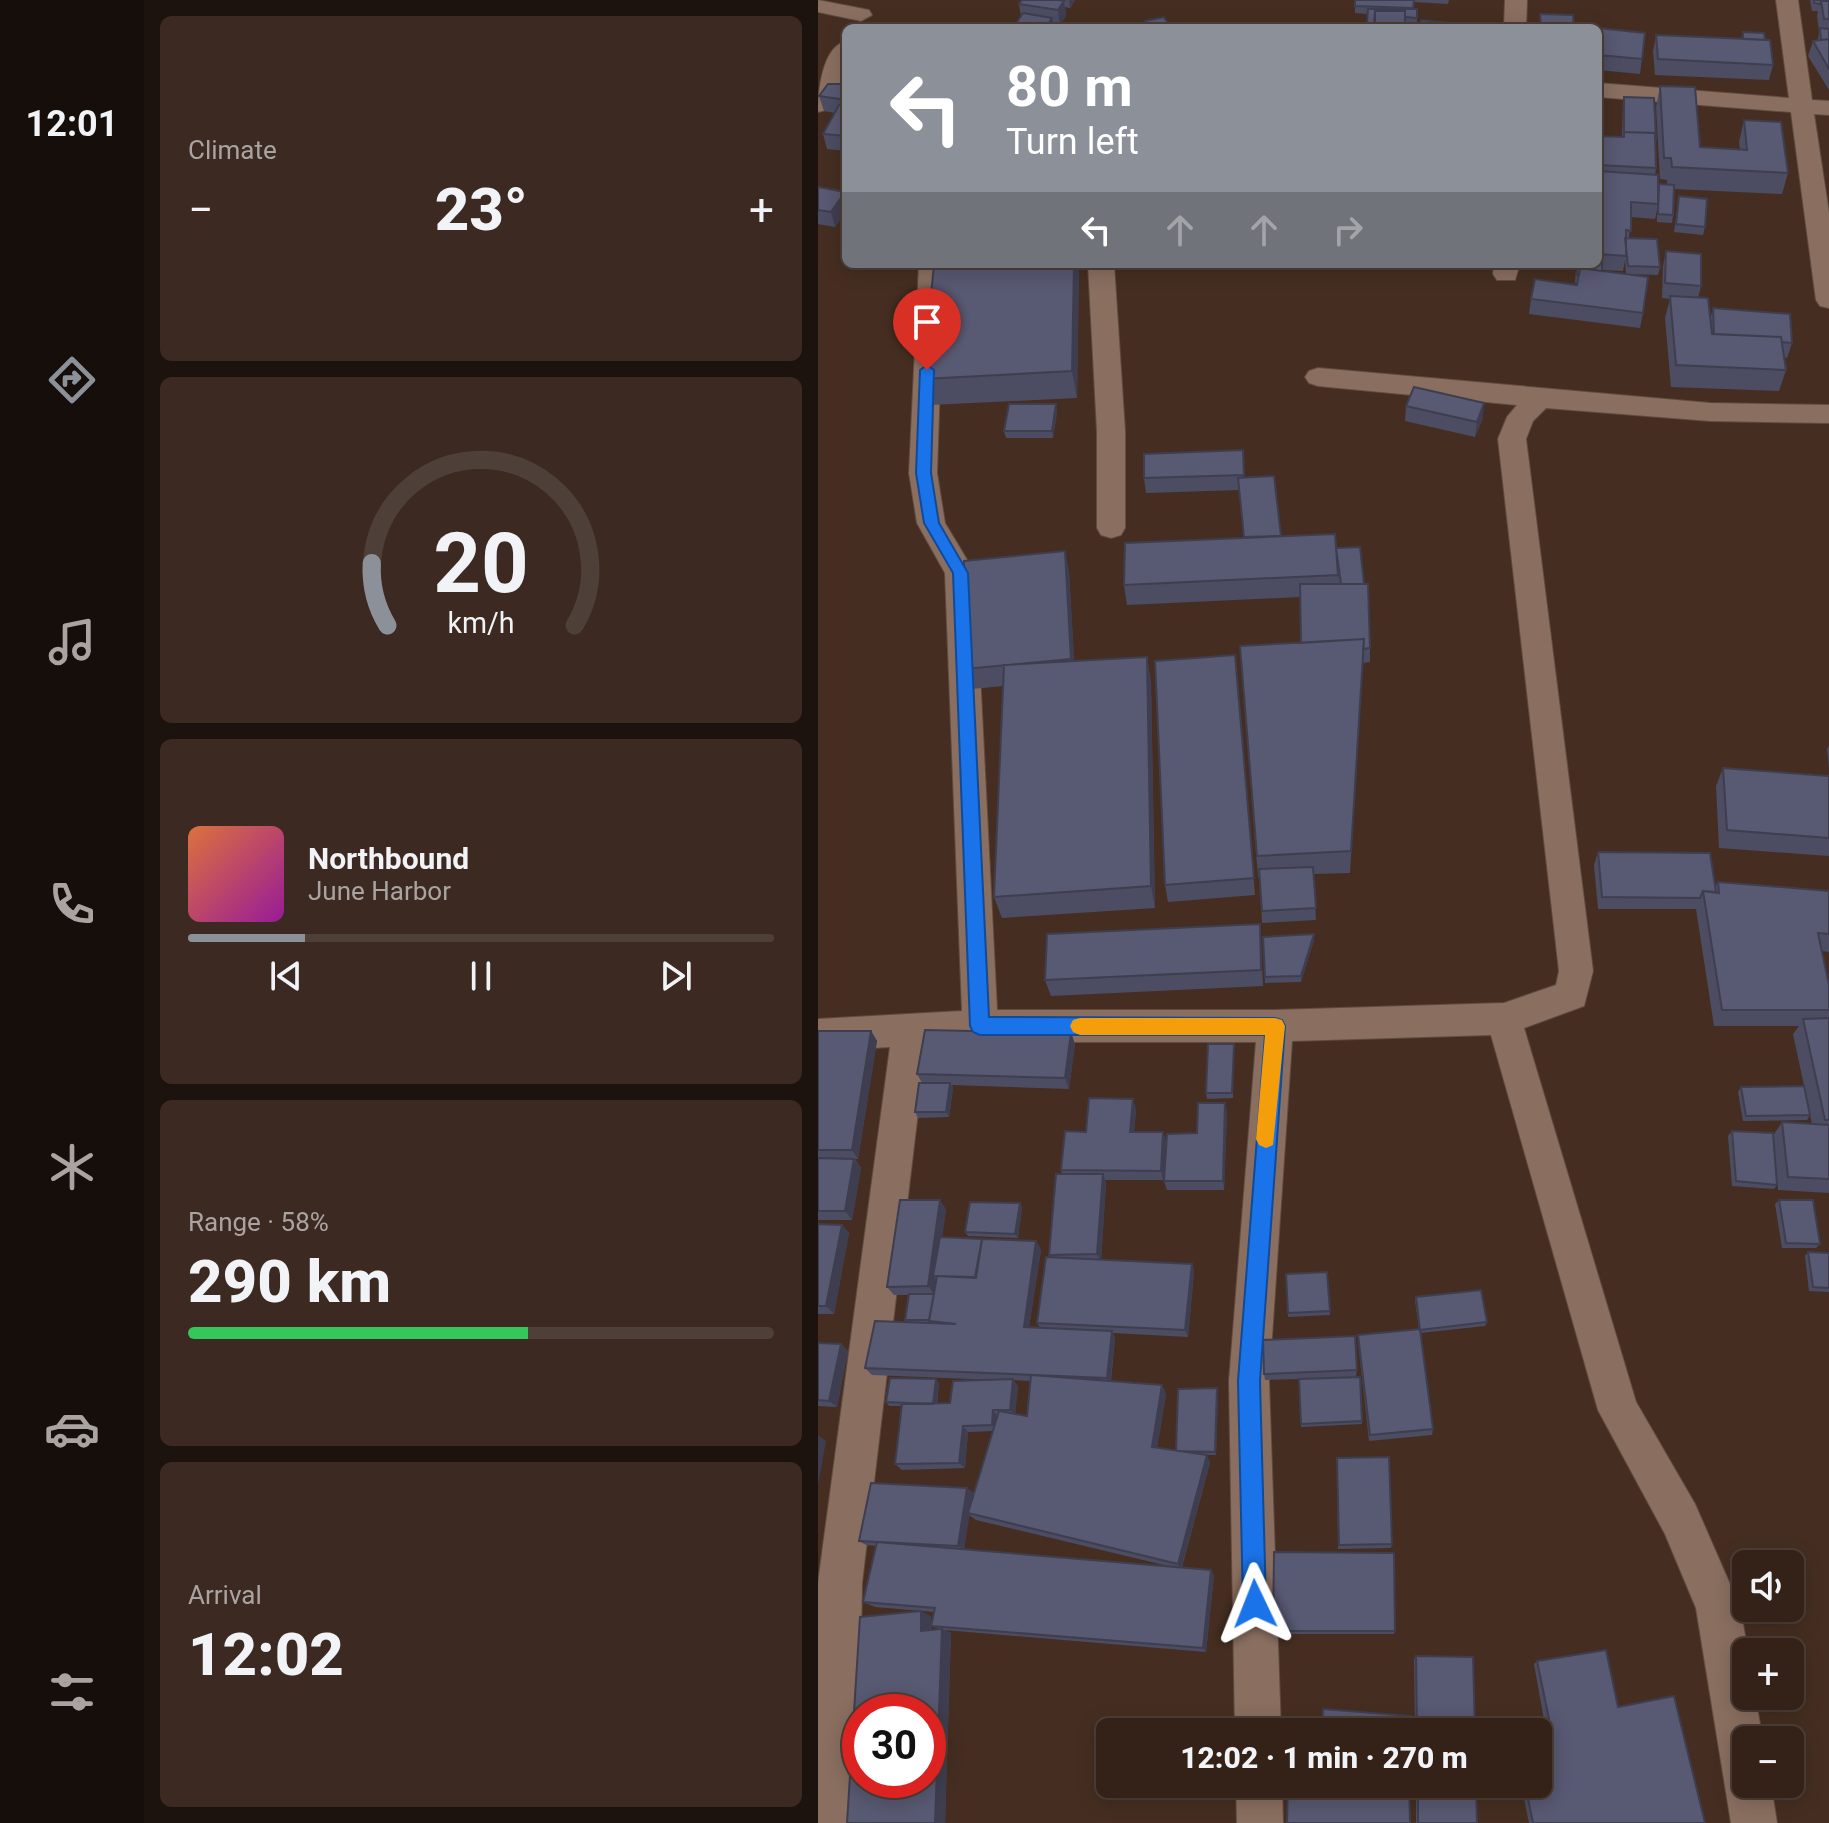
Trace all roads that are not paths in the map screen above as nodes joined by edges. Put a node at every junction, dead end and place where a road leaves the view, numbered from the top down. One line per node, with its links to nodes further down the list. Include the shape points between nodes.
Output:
1 (1516, 0): 5 (street)
2 (1787, 0): 9 (street)
3 (818, 6): 4 (street)
4 (862, 14)
5 (1515, 24)
6 (842, 60): 8 (street)
7 (1602, 90): 9 (street)
8 (830, 98)
9 (1802, 106): 10 (street); 13 (street)
10 (1829, 108)
11 (931, 268): 19 (street, via 923,473 931,523 960,573)
12 (1101, 268): 17 (street)
13 (1829, 300)
14 (1318, 377): 15 (street)
15 (1540, 398): 16 (street, via 1710,412); 18 (street, via 1521,417 1512,439 1576,971 1572,995)
16 (1829, 414)
17 (1111, 528)
18 (1504, 1019): 20 (street); 24 (street, via 1618,1410 1680,1519 1718,1607)
19 (980, 1026): 20 (street); 21 (street)
20 (1275, 1026): 23 (street, via 1249,1381)
21 (910, 1030): 22 (street); 27 (street, via 840,1583)
22 (818, 1035)
23 (1258, 1718)
24 (1738, 1726)
25 (1259, 1798): 28 (street)
26 (1750, 1798): 29 (street)
27 (835, 1823)
28 (1260, 1823)
29 (1754, 1823)

